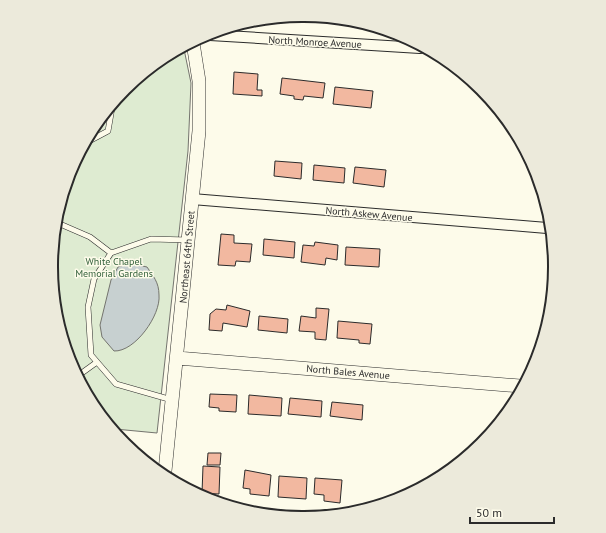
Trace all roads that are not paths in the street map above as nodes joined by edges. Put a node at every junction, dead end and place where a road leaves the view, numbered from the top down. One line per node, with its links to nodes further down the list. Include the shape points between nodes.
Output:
1 (222, 36): 3 (street, North Monroe Avenue)
2 (194, 48): 6 (street, Northeast 64th Street, via 200,104)
3 (412, 48)
4 (111, 116): 5 (lane, via 108,131)
5 (95, 138)
6 (192, 199): 8 (street, North Askew Avenue); 9 (street, Northeast 64th Street)
7 (62, 225): 10 (lane, via 90,237)
8 (544, 228)
9 (188, 240): 10 (lane, via 151,239); 11 (street, Northeast 64th Street)
10 (111, 253): 12 (lane, via 94,279 88,307 91,355)
11 (177, 358): 14 (street, North Bales Avenue); 15 (street, Northeast 64th Street)
12 (97, 362): 13 (lane); 15 (lane, via 116,384)
13 (83, 372)
14 (517, 386)
15 (173, 400): 16 (street, Northeast 64th Street)
16 (165, 469)

